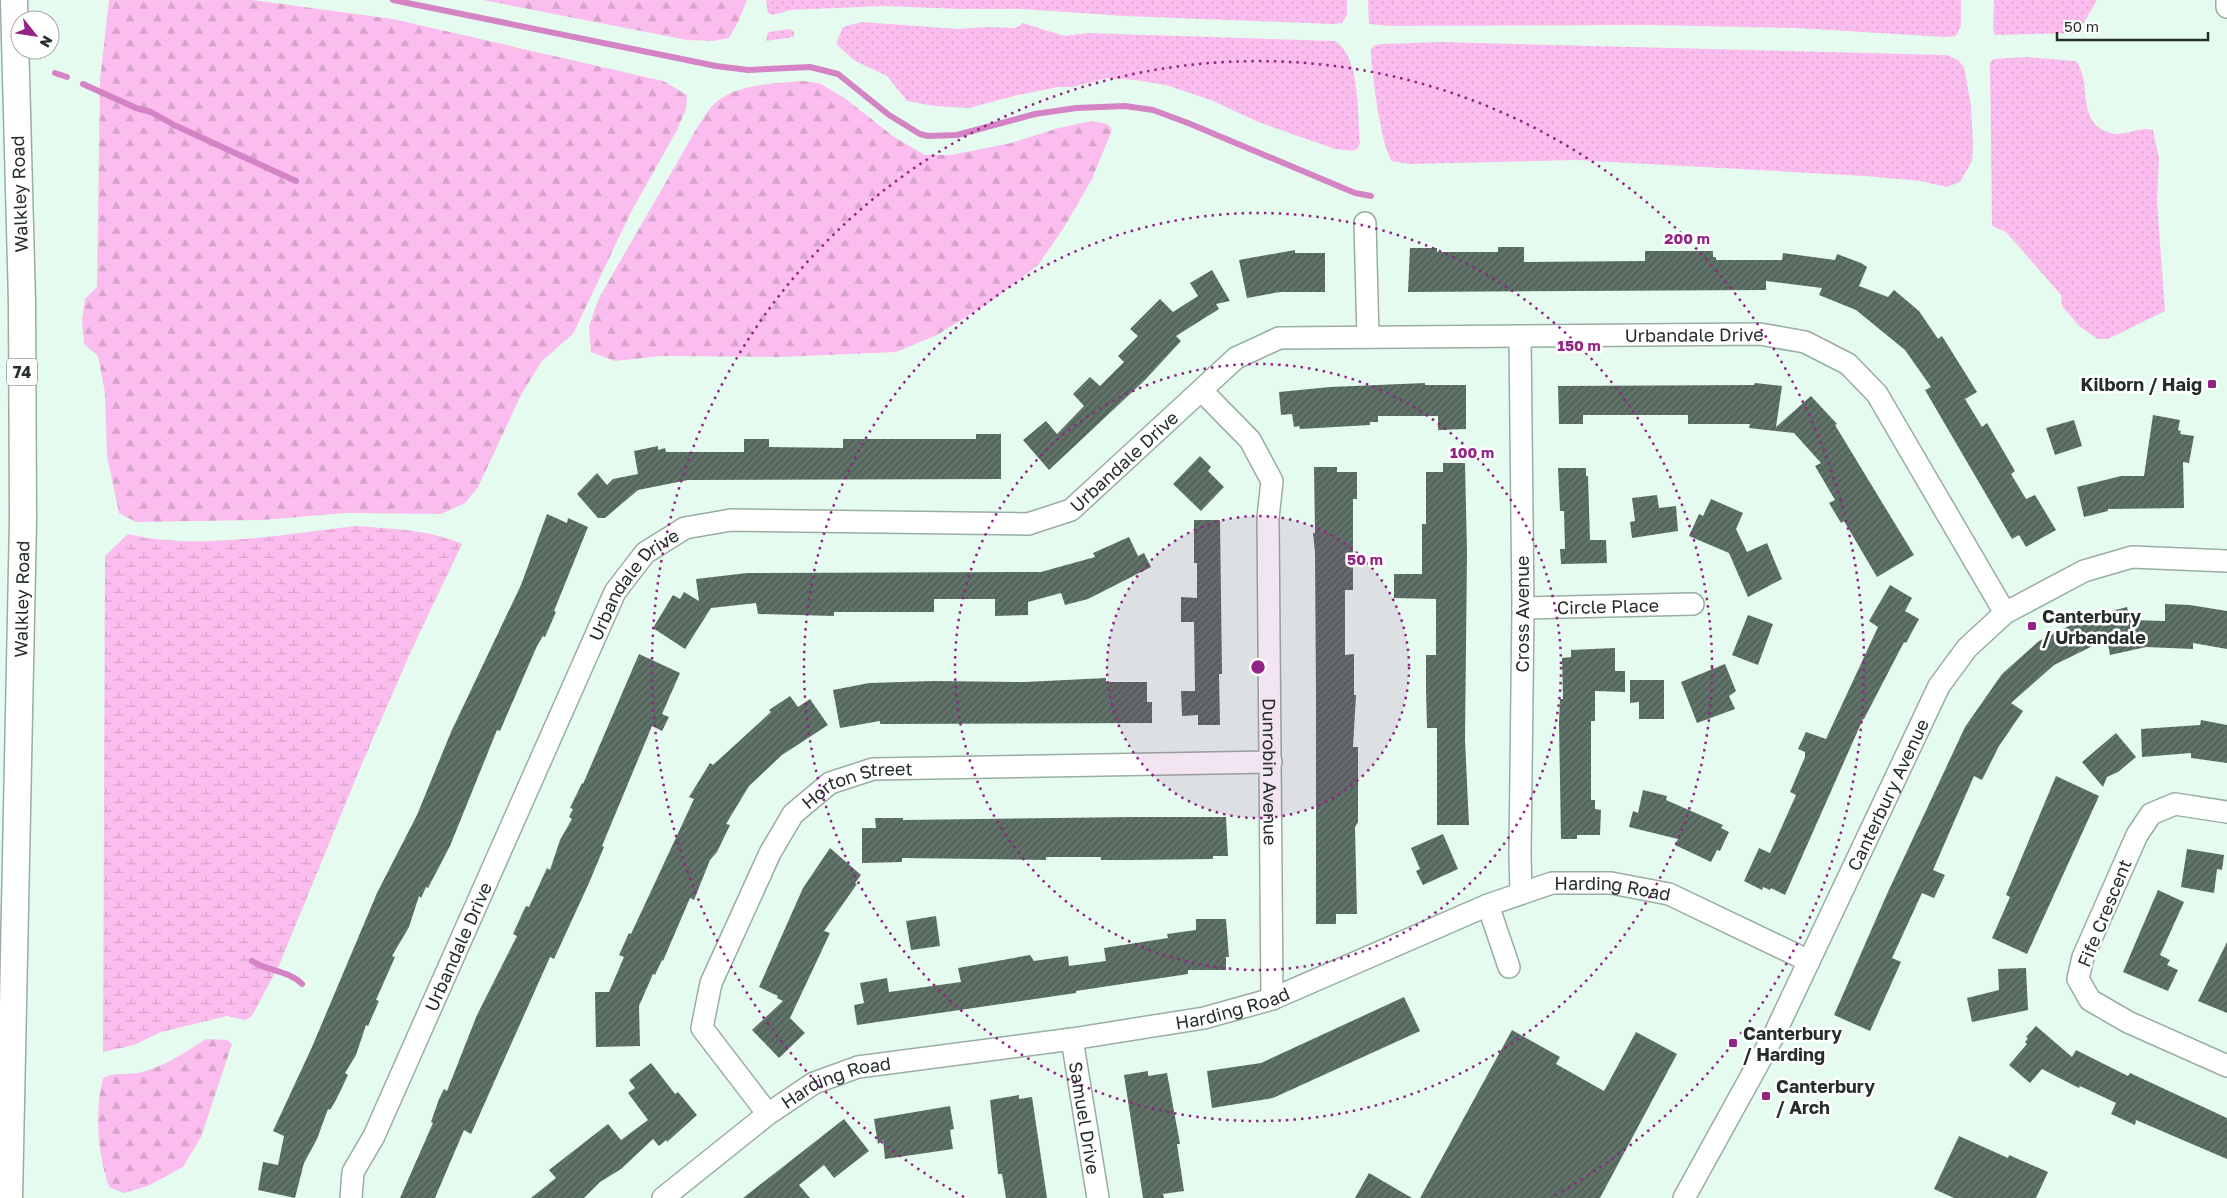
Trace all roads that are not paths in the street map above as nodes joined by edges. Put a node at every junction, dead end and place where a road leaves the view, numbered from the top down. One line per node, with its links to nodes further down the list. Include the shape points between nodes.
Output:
1 (14, 0): 8 (main road, Walkley Road / 74, via 22,302)
2 (2227, 0): 3 (street)
3 (2227, 7)
4 (1365, 223): 6 (street)
5 (1520, 336): 6 (street, Urbandale Drive); 12 (street, Cross Avenue); 13 (street, Urbandale Drive, via 1760,334 1804,342 1848,364 1877,394)
6 (1368, 337): 7 (street, Urbandale Drive, via 1279,338 1236,358)
7 (1202, 391): 14 (street, Dunrobin Avenue, via 1250,440 1272,481 1268,518); 26 (street, Urbandale Drive, via 1072,510 1028,524 732,520 685,528 645,553 615,592 378,1127 353,1172)
8 (11, 444): 9 (main road, Walkley Road / 74)
9 (11, 483): 21 (main road, Walkley Road / 74)
10 (2227, 562): 13 (street, Canterbury Avenue, via 2132,557 2084,571)
11 (1693, 604): 12 (street, Circle Place)
12 (1523, 608): 16 (street, Cross Avenue)
13 (2005, 613): 18 (street, Canterbury Avenue, via 1967,648 1939,686)
14 (1271, 762): 20 (street, Dunrobin Avenue); 24 (street, Horton Street, via 873,769 830,782 793,814 770,853 711,983 702,1028)
15 (2227, 812): 23 (street, Fife Crescent, via 2175,804 2151,814 2137,835 2083,956 2078,979 2090,1000 2128,1022)
16 (1521, 893): 17 (street, Harding Road); 18 (street, Harding Road, via 1552,883 1612,883 1669,894)
17 (1488, 905): 19 (street); 20 (street, Harding Road)
18 (1809, 961): 29 (street, Canterbury Avenue, via 1775,1033)
19 (1509, 966)
20 (1272, 998): 22 (street, Harding Road, via 1204,1018)
21 (6, 1028): 25 (main road, Walkley Road / 74)
22 (1072, 1039): 24 (street, Harding Road, via 858,1067 814,1083); 28 (street, Samuel Drive)
23 (2227, 1066)
24 (768, 1114): 27 (street, Harding Road)
25 (9, 1198)
26 (351, 1198)
27 (663, 1198)
28 (1098, 1198)
29 (1684, 1198)

